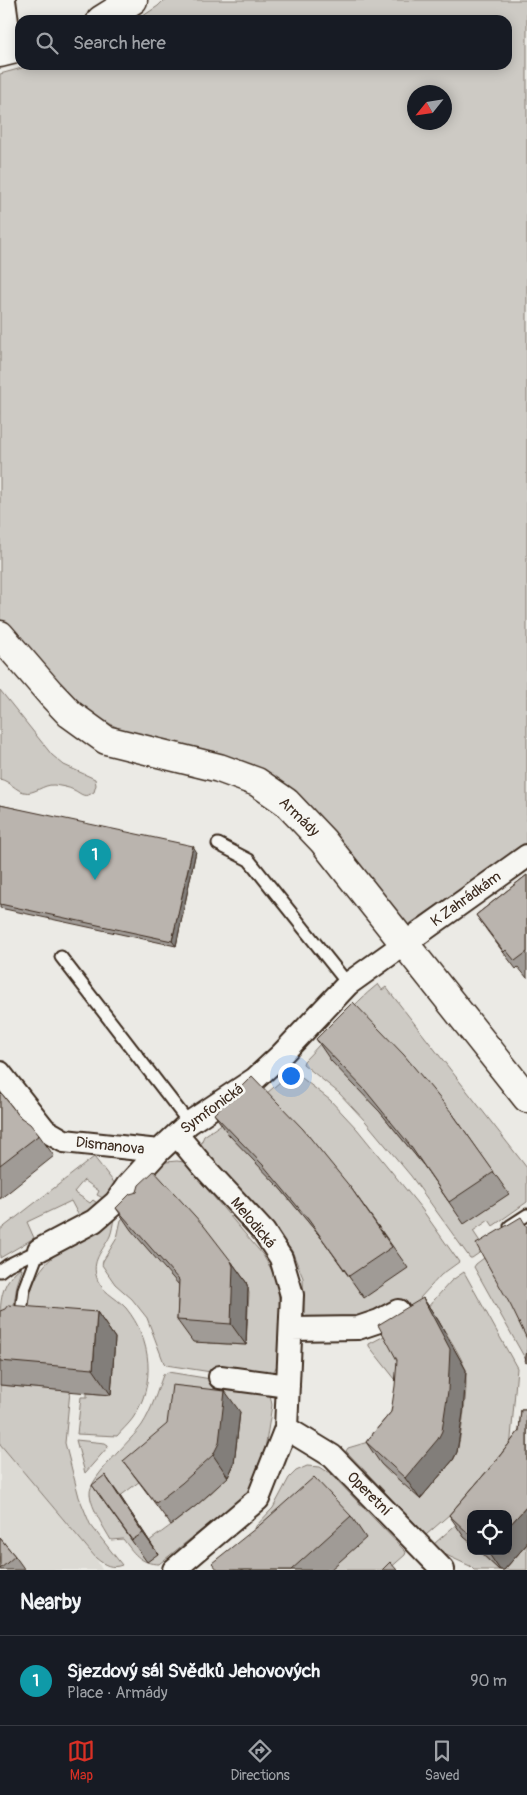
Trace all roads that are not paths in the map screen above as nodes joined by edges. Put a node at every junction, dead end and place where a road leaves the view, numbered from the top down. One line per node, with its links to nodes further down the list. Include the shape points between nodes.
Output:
1 (4, 0): 4 (street)
2 (133, 0): 3 (street)
3 (109, 15)
4 (10, 51)
5 (0, 635): 8 (street, Armády, via 70,714 106,740 218,768 258,782 286,802 323,841)
6 (218, 844): 10 (lane, via 249,860)
7 (527, 856): 8 (street, K Zahrádkám)
8 (405, 943): 10 (street, Symfonická); 12 (street, Armády)
9 (61, 957): 13 (lane)
10 (348, 984): 13 (street, Symfonická, via 262,1073)
11 (0, 1074): 14 (street, Dismanova, via 45,1130 64,1141)
12 (527, 1098)
13 (183, 1129): 14 (street, Symfonická); 20 (street, Melodická, via 202,1165 264,1232 281,1258 292,1295)
14 (159, 1151): 17 (street, Symfonická, via 132,1191 94,1221)
15 (527, 1215): 16 (lane)
16 (502, 1231)
17 (39, 1250): 18 (lane); 21 (lane, via 24,1290)
18 (0, 1271)
19 (398, 1311): 20 (street, via 358,1328)
20 (291, 1329): 23 (street, Melodická)
21 (18, 1330)
22 (220, 1377): 23 (street)
23 (288, 1386): 24 (street, Melodická)
24 (286, 1428): 25 (street, Melodická, via 258,1499); 26 (street, Operetní, via 332,1456)
25 (180, 1568)
26 (443, 1570)

